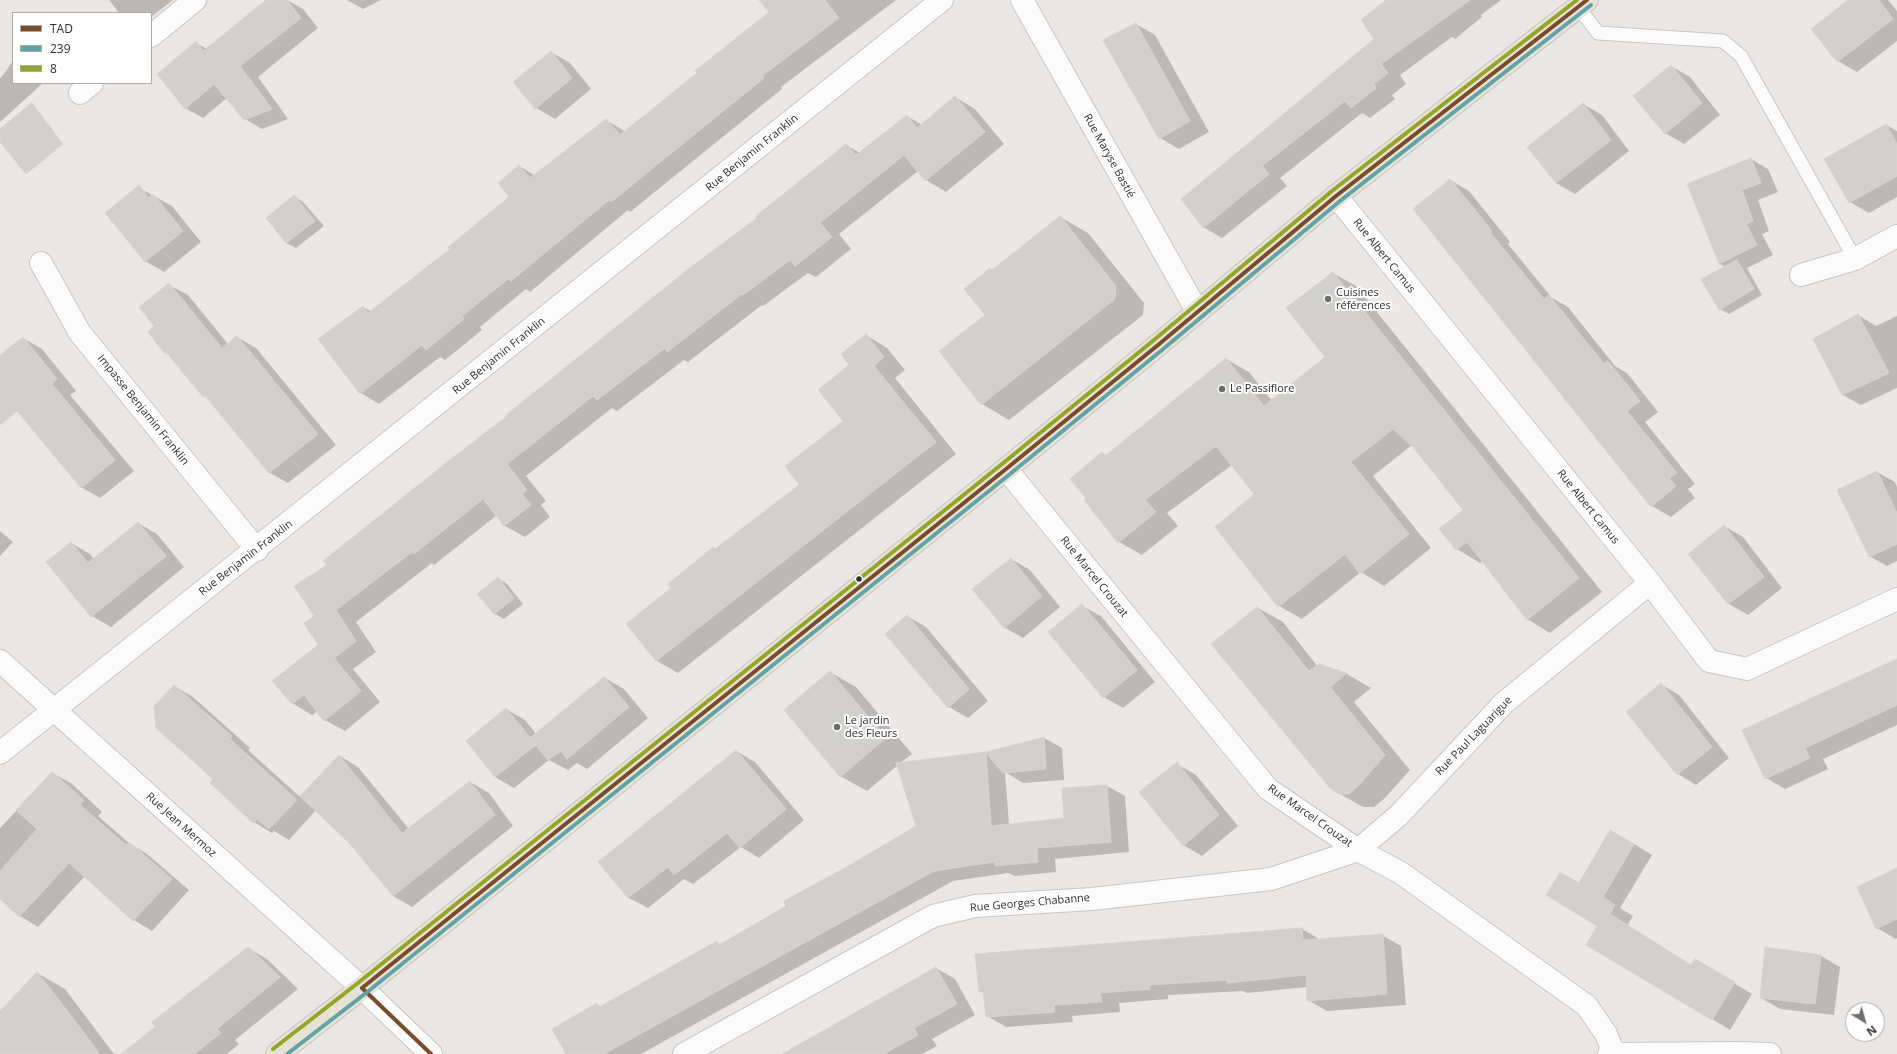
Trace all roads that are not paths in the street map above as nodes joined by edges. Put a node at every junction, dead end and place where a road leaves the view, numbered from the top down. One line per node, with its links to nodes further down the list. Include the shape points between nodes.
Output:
1 (195, 0): 5 (street)
2 (942, 0): 13 (street, Rue Benjamin Franklin)
3 (1022, 0): 11 (street, Rue Maryse Bastié)
4 (1582, 3): 6 (main road); 8 (lane, via 1598,33 1723,41 1741,56)
5 (152, 35)
6 (1336, 196): 11 (main road); 14 (street, Rue Albert Camus)
7 (1897, 236): 8 (street)
8 (1855, 259): 10 (street)
9 (41, 263): 13 (street, Impasse Benjamin Franklin, via 80,333)
10 (1801, 275)
11 (1197, 311): 12 (main road)
12 (1006, 469): 19 (street, Rue Marcel Crouzat, via 1268,789); 20 (main road)
13 (257, 550): 17 (street, Rue Benjamin Franklin)
14 (1650, 583): 15 (street, Rue Albert Camus, via 1708,661 1747,670); 19 (street, Rue Paul Laguarigue, via 1504,703 1399,815)
15 (1897, 599)
16 (0, 661): 17 (street, Rue Jean Mermoz)
17 (54, 710): 18 (street, Rue Benjamin Franklin); 20 (street, Rue Jean Mermoz)
18 (0, 753)
19 (1358, 850): 23 (street, Rue Georges Chabanne, via 1271,879 1092,898 975,906 933,916); 25 (street, Rue Marcel Crouzat, via 1401,873 1587,1006 1606,1034)
20 (362, 988): 21 (main road); 22 (street, Rue Jean Mermoz)
21 (276, 1054)
22 (431, 1054)
23 (684, 1054)
24 (1608, 1054): 25 (street)
25 (1614, 1054): 26 (street)
26 (1770, 1054)

